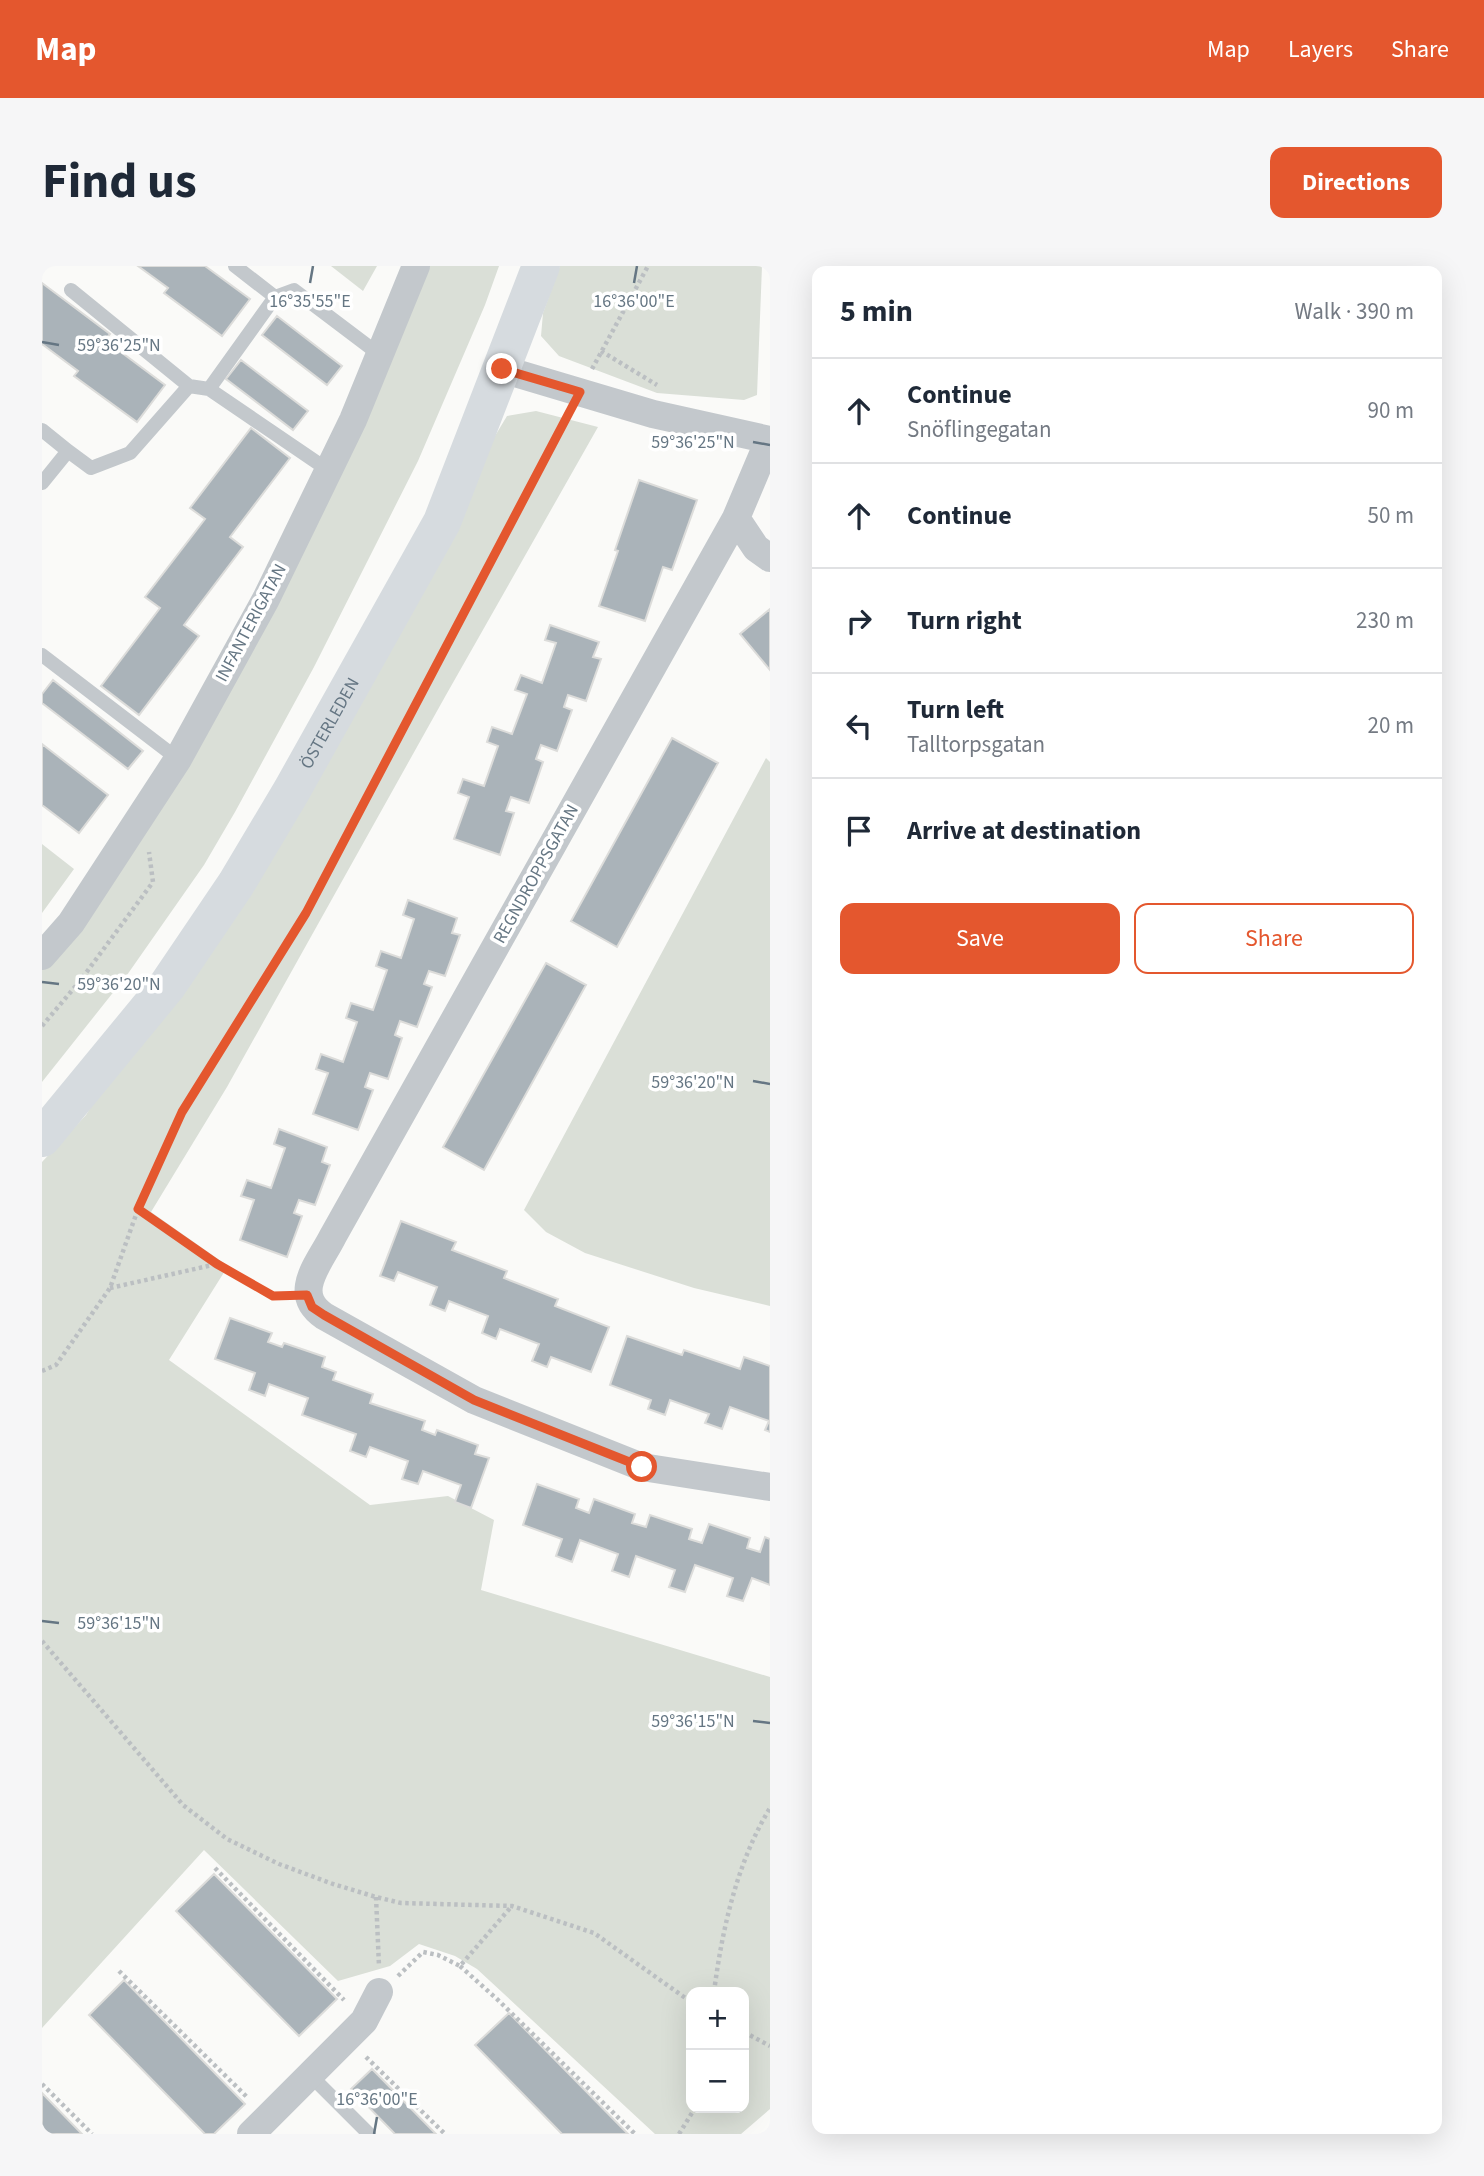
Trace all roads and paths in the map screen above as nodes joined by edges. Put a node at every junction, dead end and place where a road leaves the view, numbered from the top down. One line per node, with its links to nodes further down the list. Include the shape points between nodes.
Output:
1 (235, 266): 6 (lane)
2 (416, 266): 7 (street, INFANTERIGATAN)
3 (541, 266): 8 (main road, ÖSTERLEDEN)
4 (648, 266): 11 (path)
5 (71, 290): 9 (lane)
6 (275, 297): 7 (lane, via 294,289); 10 (lane)
7 (380, 355): 15 (street, INFANTERIGATAN)
8 (502, 369): 11 (street); 24 (main road, ÖSTERLEDEN, via 442,522 250,860 167,986)
9 (189, 386): 10 (lane); 14 (lane, via 130,453 92,468)
10 (209, 388): 15 (lane)
11 (580, 392): 13 (street); 25 (path, via 306,913 182,1112)
12 (42, 430): 14 (lane)
13 (769, 440): 17 (street, REGNDROPPSGATAN)
14 (68, 451): 16 (lane)
15 (328, 470): 20 (street, INFANTERIGATAN, via 266,599)
16 (42, 484)
17 (736, 518): 18 (street, via 756,548); 28 (street, REGNDROPPSGATAN, via 333,1236 310,1281)
18 (770, 558)
19 (42, 654): 20 (lane)
20 (178, 759): 21 (street, INFANTERIGATAN)
21 (134, 827): 22 (street, INFANTERIGATAN, via 71,923); 23 (path, via 147,836 153,882)
22 (42, 956)
23 (42, 1026)
24 (42, 1138)
25 (138, 1209): 26 (path); 27 (path)
26 (217, 1264): 27 (path); 28 (path, via 273,1296)
27 (110, 1288): 29 (path, via 56,1365)
28 (309, 1301): 30 (street, via 474,1400 642,1467)
29 (42, 1371)
30 (770, 1487)
31 (42, 1641): 34 (path, via 183,1805 227,1839 279,1864)
32 (770, 1808): 38 (path, via 742,1870)
33 (215, 1868): 41 (path)
34 (376, 1897): 35 (path, via 401,1903); 39 (path)
35 (512, 1906): 36 (path); 40 (path, via 594,1933)
36 (460, 1966): 39 (path, via 423,1952); 51 (path)
37 (119, 1971): 47 (path)
38 (715, 1987)
39 (379, 1992): 41 (street)
40 (686, 1997)
41 (356, 2030): 44 (street); 50 (path)
42 (749, 2035): 43 (path)
43 (770, 2046)
44 (310, 2075): 47 (street); 49 (lane)
45 (42, 2084): 48 (path)
46 (692, 2113): 52 (path)
47 (259, 2128)
48 (92, 2134)
49 (369, 2134)
50 (445, 2134)
51 (635, 2134)
52 (679, 2134)

